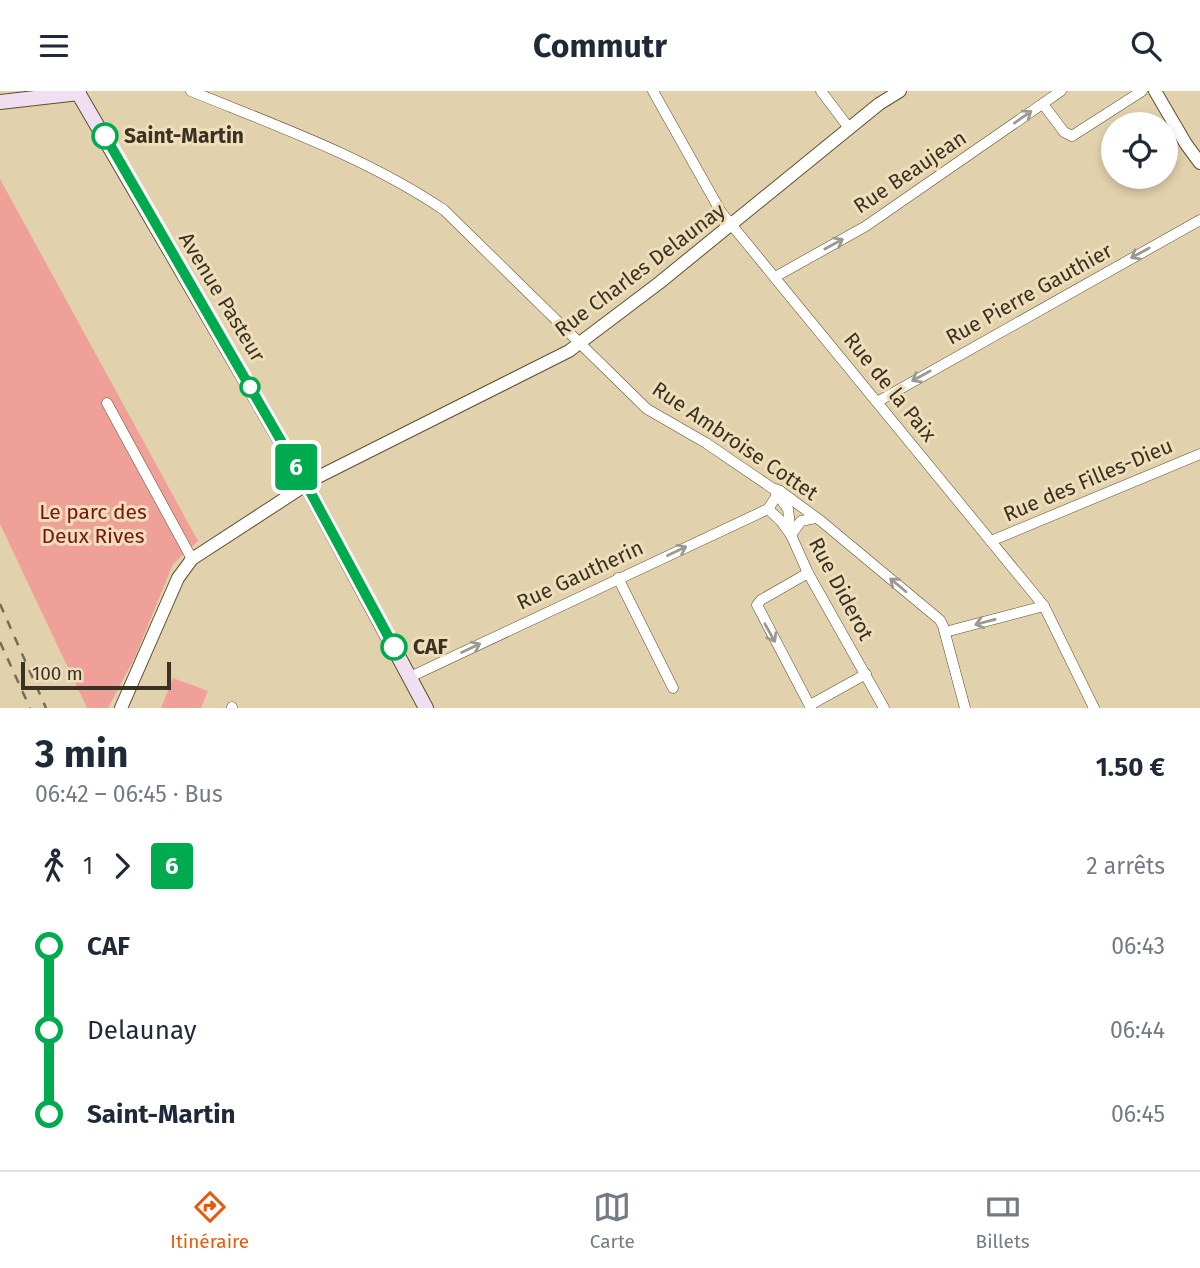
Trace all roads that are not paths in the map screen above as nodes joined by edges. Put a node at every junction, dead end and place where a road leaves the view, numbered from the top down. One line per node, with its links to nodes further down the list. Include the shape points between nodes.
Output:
1 (6, 91): 10 (main road)
2 (194, 91): 21 (street, Rue Ambroise Cottet, via 317,142 416,191 444,210)
3 (653, 91): 19 (street, Rue de la Paix)
4 (821, 91): 15 (street)
5 (900, 91): 12 (street, Rue Charles Delaunay)
6 (1061, 91): 14 (street, Rue Beaujean)
7 (1142, 91): 14 (street, via 1072,136)
8 (1155, 91): 16 (street, via 1186,144)
9 (78, 92): 11 (main road); 25 (main road, Avenue Pasteur)
10 (0, 94)
11 (34, 94): 13 (main road)
12 (886, 94): 15 (street, Rue Charles Delaunay)
13 (0, 102)
14 (1043, 104): 20 (street, Rue Beaujean, one-way to 14, via 866,226)
15 (849, 128): 19 (street, Rue Charles Delaunay)
16 (1196, 149): 17 (street)
17 (1200, 163)
18 (1200, 220): 22 (street, Rue Pierre Gauthier, one-way to 22)
19 (731, 224): 20 (street, Rue de la Paix); 21 (street, Rue Charles Delaunay)
20 (775, 277): 22 (street, Rue de la Paix)
21 (580, 342): 25 (street, Rue Charles Delaunay); 26 (street, Rue Ambroise Cottet, via 647,409)
22 (877, 402): 30 (street, Rue de la Paix)
23 (107, 403): 31 (street)
24 (1200, 454): 30 (street, Rue des Filles-Dieu)
25 (306, 484): 31 (street, Rue Charles Delaunay); 37 (main road, Avenue Pasteur)
26 (777, 491): 27 (street, Rue Gautherin); 28 (street, Rue Ambroise Cottet); 29 (street, Rue Diderot, via 790,516)
27 (768, 509): 29 (street); 33 (street, Rue Gautherin, one-way to 27)
28 (815, 518): 29 (street, Rue Ambroise Cottet, via 801,521); 35 (street, Rue Ambroise Cottet, one-way to 28, via 940,620)
29 (791, 535): 32 (street, Rue Diderot)
30 (991, 541): 34 (street, Rue de la Paix)
31 (192, 559): 40 (street, via 178,578)
32 (808, 573): 36 (street, Rue Diderot); 39 (street, one-way to 39, via 757,605)
33 (618, 578): 37 (street, Rue Gautherin, one-way to 33); 38 (street)
34 (1044, 606): 35 (street, one-way to 35); 44 (street, Rue de la Paix)
35 (945, 632): 43 (street, Rue Ambroise Cottet)
36 (866, 674): 39 (street); 42 (street, Rue Diderot)
37 (410, 677): 41 (main road, Avenue Pasteur)
38 (673, 688)
39 (811, 707)
40 (121, 708)
41 (426, 708)
42 (884, 708)
43 (965, 708)
44 (1094, 708)

